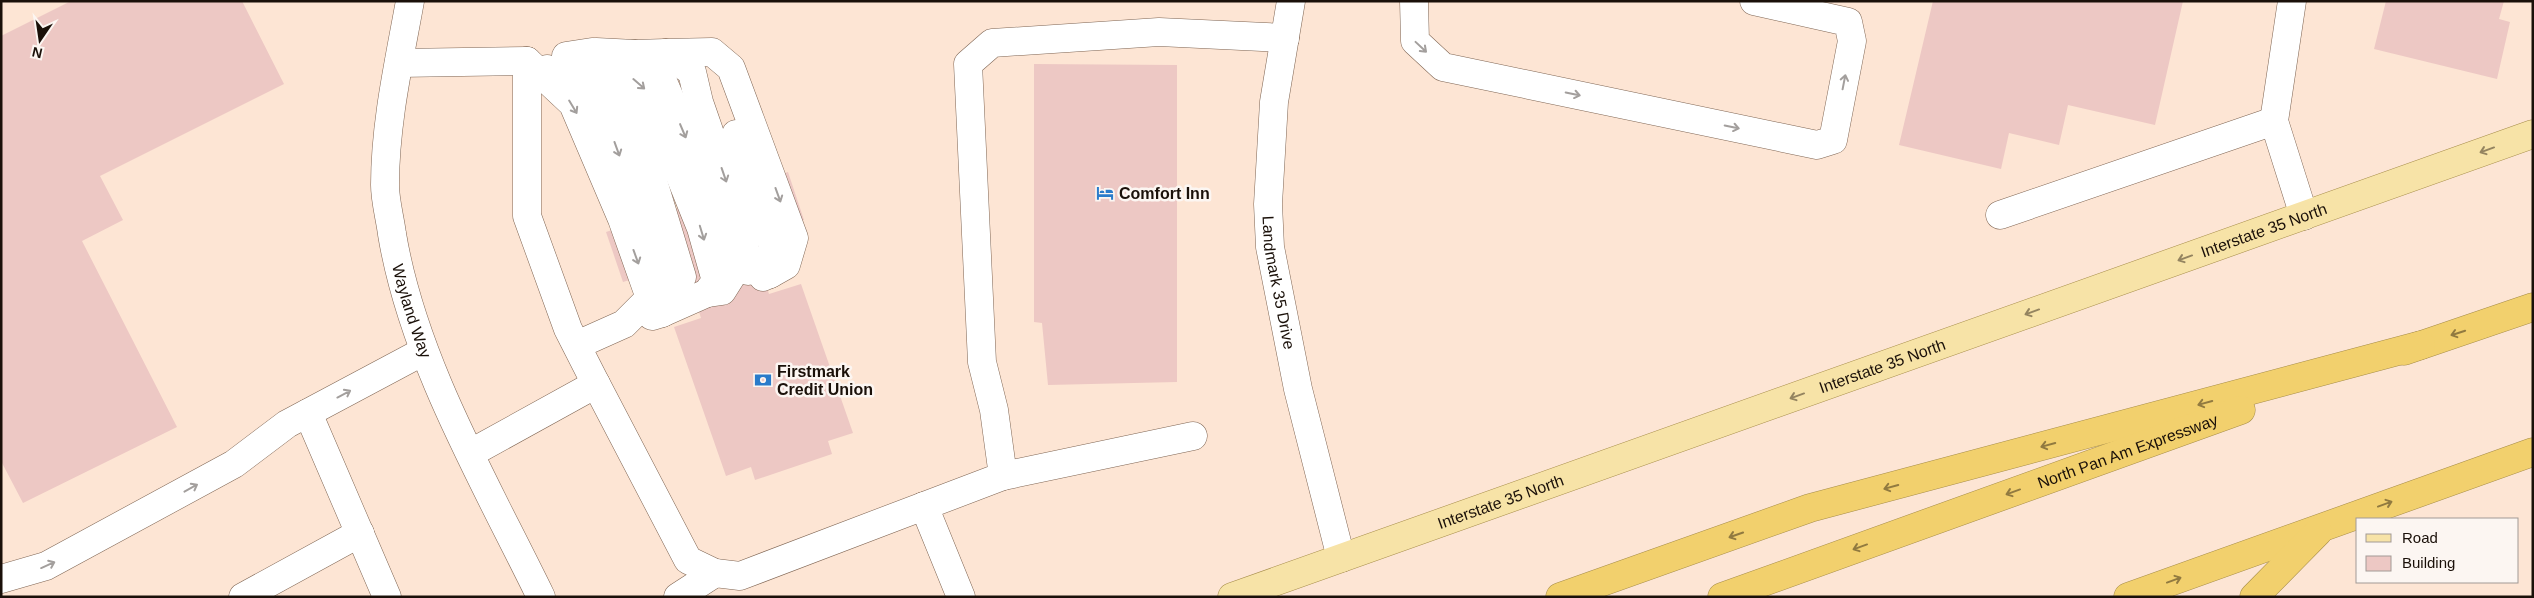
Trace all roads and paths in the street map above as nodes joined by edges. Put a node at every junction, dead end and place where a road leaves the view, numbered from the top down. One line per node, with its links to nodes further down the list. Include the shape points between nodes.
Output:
1 (410, 1): 12 (street, Wayland Way)
2 (1291, 1): 7 (street, Landmark 35 Drive)
3 (1414, 1): 6 (street, one-way to 6, via 1415,41 1443,67 1818,145 1833,140 1852,40)
4 (1754, 1): 6 (street)
5 (2292, 1): 13 (street)
6 (1850, 12)
7 (1285, 38): 31 (street, via 1159,32 992,43 968,64 982,362 994,410); 35 (street, Landmark 35 Drive, via 1274,102 1268,204 1270,247 1298,389)
8 (666, 53): 10 (street); 17 (street, one-way to 17, via 692,72 699,102 737,212 749,268); 17 (street, one-way to 17, via 696,60 717,74 773,246 770,274)
9 (579, 54): 10 (street); 11 (street); 17 (street, one-way to 17, via 614,63 645,89 701,228 716,281); 20 (street, via 618,92 634,116 685,291)
10 (636, 54): 17 (street, one-way to 17, via 659,72 707,186 734,272)
11 (527, 61): 12 (street); 20 (street, one-way to 20, via 596,92 668,287); 22 (street, one-way to 22, via 573,104 622,219 650,298); 23 (street, via 527,216 568,329)
12 (399, 64): 25 (street, Wayland Way, via 392,97 385,186 398,267)
13 (2274, 121): 15 (street); 16 (street)
14 (2533, 134): 16 (main road, Interstate 35 North, one-way to 16)
15 (2000, 215)
16 (2304, 216): 35 (main road, Interstate 35 North, one-way to 35)
17 (724, 290): 20 (street)
18 (2533, 303): 21 (highway)
19 (2533, 307): 21 (highway, North Pan Am Expressway)
20 (662, 313): 22 (street)
21 (2495, 321): 24 (highway, North Pan Am Expressway, one-way to 24)
22 (624, 324): 23 (street)
23 (577, 345): 26 (street)
24 (2421, 345): 44 (highway, one-way to 44, via 1810,508); 45 (highway, North Pan Am Expressway, one-way to 45)
25 (424, 351): 27 (street, one-way to 25); 29 (street, Wayland Way)
26 (596, 384): 29 (street); 36 (street, via 688,560)
27 (308, 413): 34 (street); 37 (street, one-way to 27, via 46,566 157,506 234,464 287,424)
28 (1193, 436): 31 (street)
29 (471, 453): 40 (street, Wayland Way)
30 (2525, 457): 33 (highway, one-way to 30)
31 (1003, 476): 32 (street)
32 (924, 506): 36 (street, via 740,576); 42 (street)
33 (2322, 527): 46 (highway, one-way to 33); 47 (highway)
34 (360, 533): 38 (street); 39 (street)
35 (1341, 558): 43 (main road, Interstate 35 North)
36 (715, 573): 41 (street)
37 (1, 579)
38 (243, 597)
39 (387, 597)
40 (541, 597)
41 (678, 597)
42 (960, 597)
43 (1232, 597)
44 (1560, 597)
45 (1722, 597)
46 (2128, 597)
47 (2254, 597)

